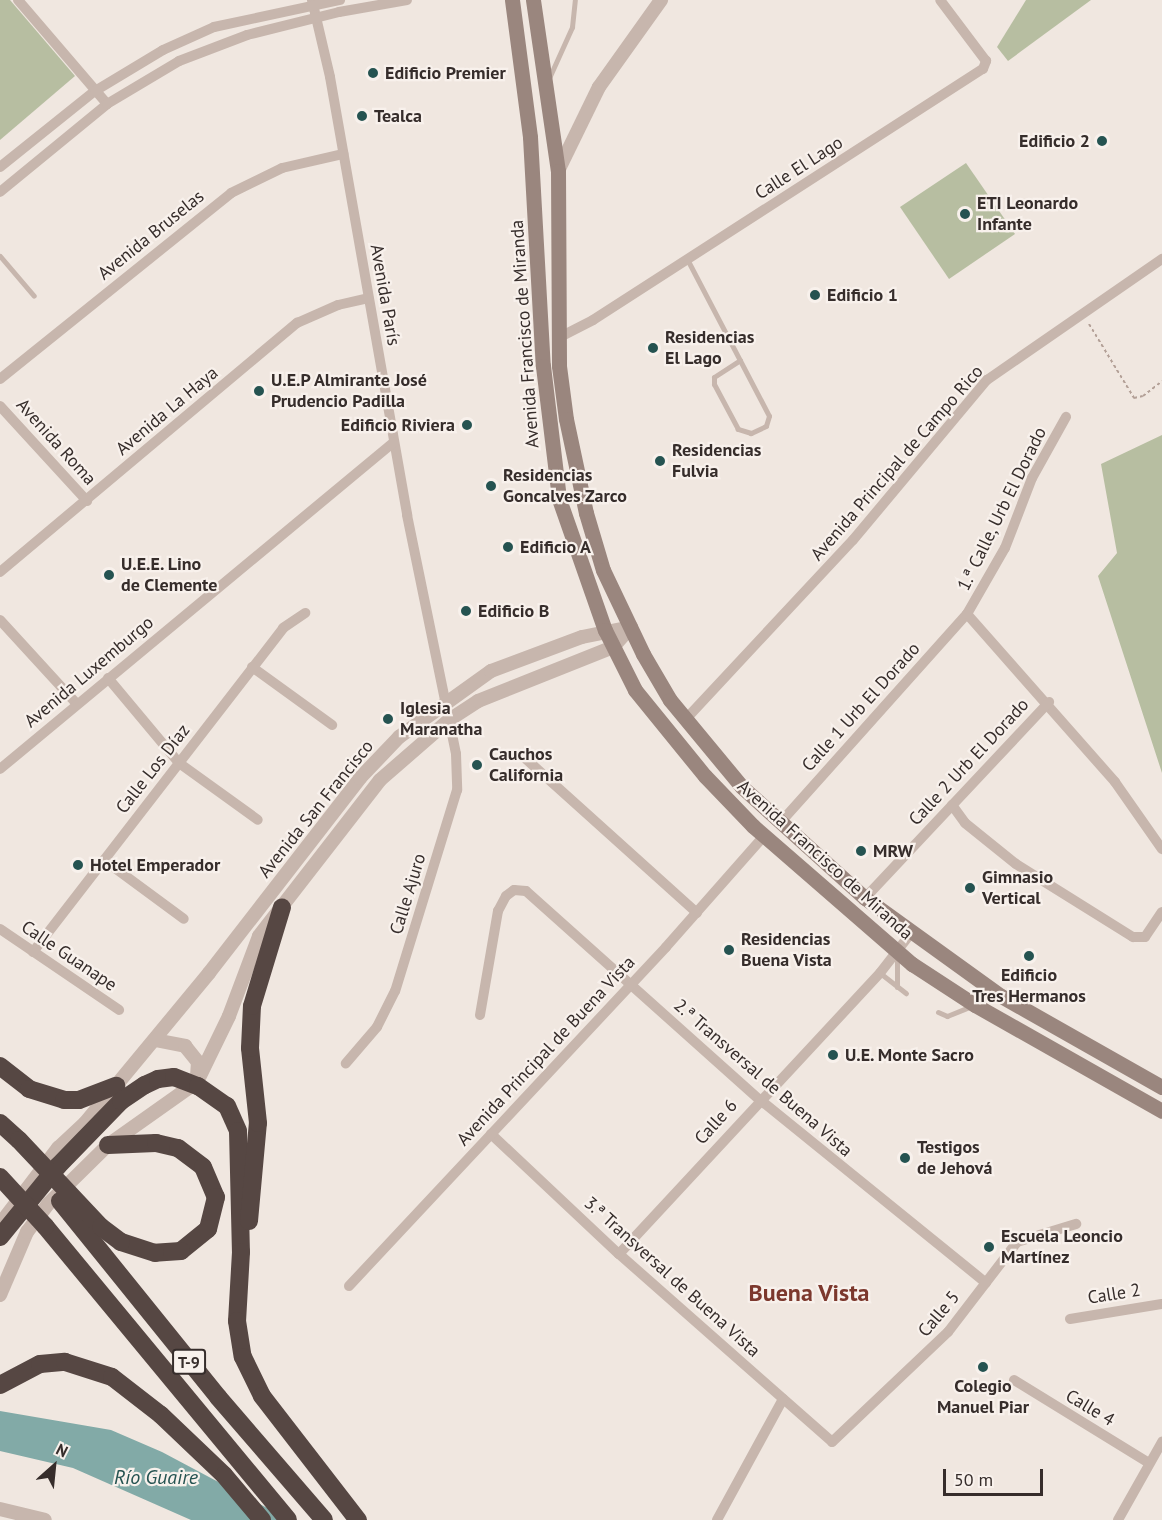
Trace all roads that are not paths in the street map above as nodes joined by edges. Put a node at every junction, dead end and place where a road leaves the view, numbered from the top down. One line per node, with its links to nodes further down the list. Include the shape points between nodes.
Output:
1 (18, 0): 12 (street)
2 (340, 0): 9 (street)
3 (407, 0): 10 (street)
4 (512, 0): 35 (main road, Avenida Francisco de Miranda, via 530,137 543,366 553,462 569,531)
5 (533, 0): 11 (main road, Avenida Francisco de Miranda)
6 (575, 0): 11 (lane, via 572,27)
7 (660, 0): 16 (street, via 599,87)
8 (940, 0): 19 (street, Calle El Lago, via 986,61 983,69)
9 (312, 2): 10 (street, Avenida París); 12 (street, via 214,27 163,50)
10 (315, 18): 13 (street, via 201,52); 14 (street, Avenida París)
11 (547, 82): 16 (main road, Avenida Francisco de Miranda)
12 (95, 91): 13 (street); 15 (street)
13 (107, 104): 17 (street)
14 (343, 154): 22 (street, Avenida París); 25 (street, Avenida Bruselas, via 282,168 231,193)
15 (0, 167)
16 (558, 171): 23 (main road, Avenida Francisco de Miranda)
17 (0, 192)
18 (0, 256): 21 (lane)
19 (687, 259): 23 (street, Calle El Lago); 24 (lane)
20 (1162, 259): 43 (street, Avenida Principal de Campo Rico, via 987,380 853,540)
21 (34, 296)
22 (369, 298): 28 (street, Avenida París); 29 (street, Avenida La Haya, via 339,305 297,323)
23 (558, 338): 34 (main road, Avenida Francisco de Miranda, via 566,419 586,513 603,570)
24 (740, 360): 24 (lane, via 769,416 766,426 751,433 738,429 714,384 714,377)
25 (0, 379)
26 (0, 405): 29 (street, Avenida Roma)
27 (1066, 417): 32 (street, 1.ª Calle, Urb El Dorado, via 1032,477 996,566)
28 (394, 442): 38 (street, Avenida Luxemburgo); 41 (street, Avenida París)
29 (87, 501): 30 (street, Avenida La Haya)
30 (0, 572)
31 (305, 613): 37 (street, Calle Los Díaz, via 283,628)
32 (967, 614): 39 (street); 50 (street, Calle 1 Urb El Dorado)
33 (0, 620): 40 (street)
34 (631, 627): 35 (street, Avenida San Francisco); 36 (street, Avenida San Francisco); 43 (main road, Avenida Francisco de Miranda, via 643,654)
35 (605, 630): 36 (main road, Avenida Francisco de Miranda); 41 (street, Avenida San Francisco, via 491,671)
36 (613, 647): 42 (street, Avenida San Francisco, via 512,685); 51 (main road, Avenida Francisco de Miranda, via 635,690 653,714 705,776)
37 (252, 668): 44 (street); 46 (street, Calle Los Díaz)
38 (108, 678): 40 (street, Avenida Luxemburgo); 46 (street)
39 (1049, 702): 48 (street, Calle 2 Urb El Dorado); 52 (street, via 1115,782)
40 (76, 703): 47 (street, Avenida Luxemburgo)
41 (444, 703): 42 (street, Calle Ajuro); 71 (street, Avenida San Francisco, via 399,737 360,778)
42 (449, 720): 55 (street, Avenida San Francisco, via 380,780); 72 (street, Calle Ajuro, via 456,754 457,790 395,991 377,1027)
43 (685, 720): 50 (main road, Avenida Francisco de Miranda, via 742,787)
44 (332, 724)
45 (525, 759): 57 (street)
46 (179, 763): 49 (street); 53 (street, Calle Los Díaz)
47 (0, 769)
48 (952, 805): 54 (street, Calle 2 Urb El Dorado); 56 (street, via 965,823 1016,864 1125,933 1145,937)
49 (258, 820)
50 (780, 823): 54 (main road, Avenida Francisco de Miranda)
51 (764, 836): 57 (street, Avenida Principal de Buena Vista); 61 (main road, Avenida Francisco de Miranda)
52 (1162, 849)
53 (104, 860): 58 (street); 62 (street, Calle Los Díaz)
54 (865, 898): 60 (main road, Avenida Francisco de Miranda)
55 (282, 907): 74 (street, Avenida San Francisco, via 259,936 229,1016); 88 (highway, via 252,1006 250,1047 258,1123 257,1160)
56 (1162, 912)
57 (697, 913): 64 (street, Avenida Principal de Buena Vista)
58 (184, 919)
59 (0, 929): 62 (street, Calle Guanape)
60 (911, 933): 61 (street, Calle 6); 76 (main road, Avenida Francisco de Miranda, via 1001,996)
61 (897, 951): 63 (street, Calle 6); 65 (lane); 67 (main road, Avenida Francisco de Miranda)
62 (33, 952): 68 (street, Calle Guanape)
63 (880, 973): 65 (lane); 77 (street, Calle 6)
64 (631, 985): 70 (street, 2.ª Transversal de Buena Vista, via 526,891 514,890 498,911); 77 (street, 2.ª Transversal de Buena Vista); 81 (street, Avenida Principal de Buena Vista)
65 (897, 987): 66 (lane)
66 (906, 993)
67 (975, 1005): 69 (lane, via 947,1016); 78 (main road, Avenida Francisco de Miranda)
68 (120, 1010)
69 (938, 1012)
70 (480, 1015)
71 (155, 1040): 74 (street, via 176,1041 192,1053 198,1062); 75 (street, Avenida San Francisco)
72 (346, 1063)
73 (0, 1066): 75 (highway, via 29,1089 64,1100 78,1100)
74 (197, 1082): 83 (street, Avenida San Francisco)
75 (116, 1086): 85 (street, Avenida San Francisco, via 86,1123 58,1148)
76 (1162, 1088)
77 (759, 1099): 89 (street, Calle 6); 90 (street, 2.ª Transversal de Buena Vista)
78 (1162, 1110)
79 (0, 1122): 82 (highway)
80 (0, 1131): 82 (highway, T-9)
81 (491, 1134): 89 (street, 3.ª Transversal de Buena Vista); 91 (street, Avenida Principal de Buena Vista)
82 (18, 1144): 83 (highway, bridge, via 121,1242 155,1253 181,1251 208,1229 216,1197 203,1167 178,1148 156,1143); 105 (highway, T-9, via 218,1397)
83 (108, 1145): 92 (street, Avenida San Francisco, via 49,1203 27,1232)
84 (0, 1177): 104 (highway, T-9, bridge)
85 (0, 1224)
86 (1076, 1224): 90 (street, Calle 5, via 1017,1242)
87 (0, 1237): 88 (highway, bridge, via 58,1166 121,1101 145,1085 174,1077 198,1086 227,1106 238,1131)
88 (241, 1252): 106 (highway, via 237,1321 251,1377)
89 (619, 1254): 97 (street, 3.ª Transversal de Buena Vista)
90 (986, 1282): 98 (street, Calle 5, via 948,1332)
91 (349, 1286)
92 (0, 1295)
93 (1162, 1304): 94 (street, Calle 2)
94 (1070, 1318)
95 (1014, 1380): 100 (street, Calle 4)
96 (0, 1385): 103 (highway, via 40,1364 65,1362 97,1370 142,1399 224,1475)
97 (783, 1399): 98 (street, 3.ª Transversal de Buena Vista); 107 (street)
98 (832, 1442)
99 (1162, 1442): 100 (street)
100 (1149, 1463): 108 (street)
101 (0, 1509): 102 (street)
102 (45, 1520)
103 (262, 1520)
104 (288, 1520)
105 (324, 1520)
106 (358, 1520)
107 (717, 1520)
108 (1118, 1520)

